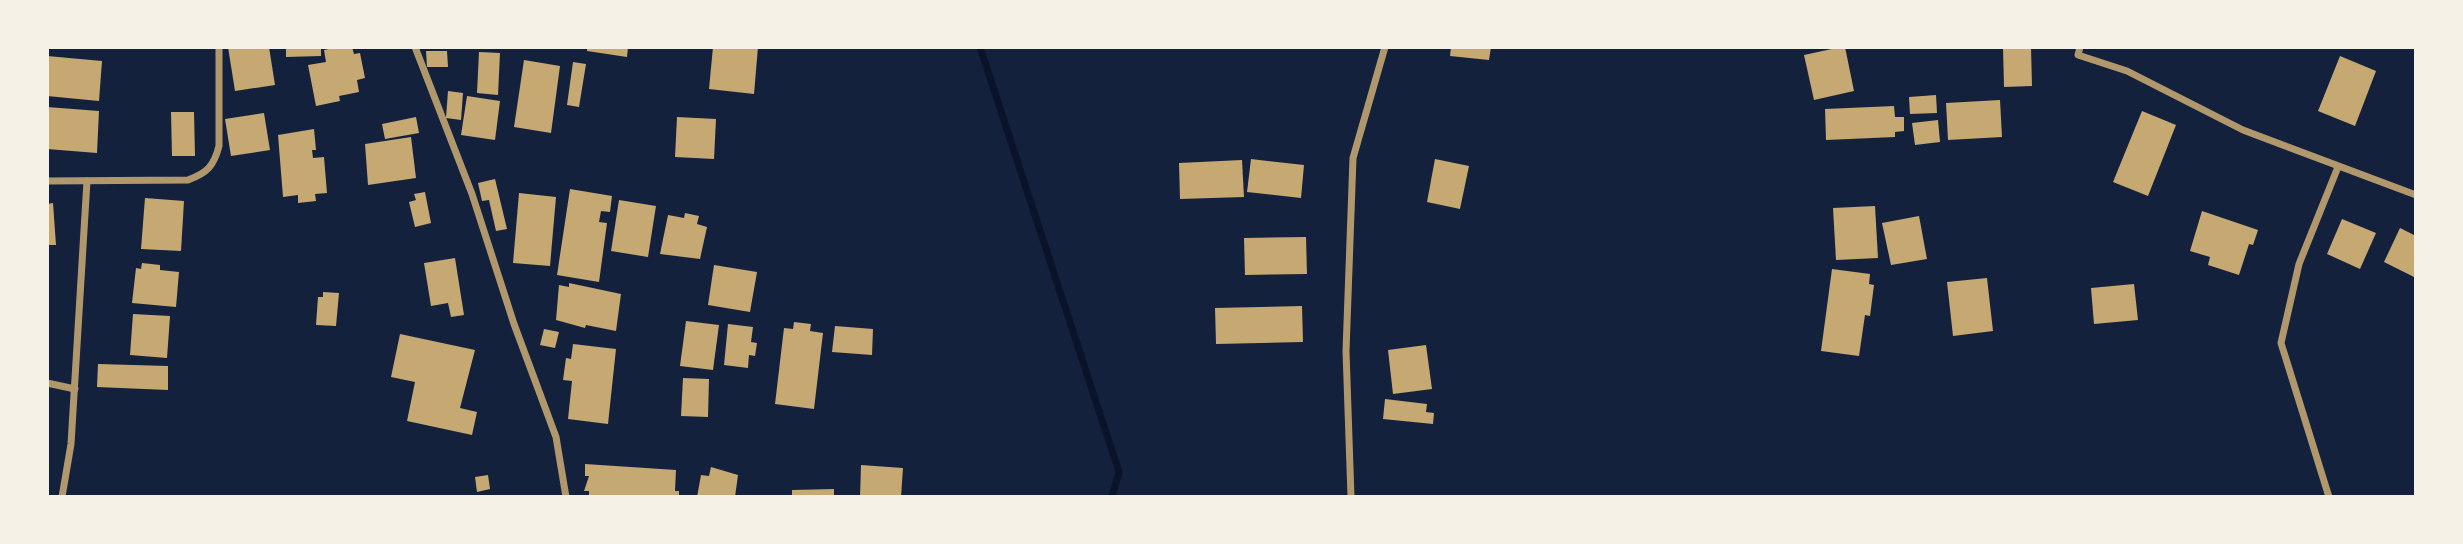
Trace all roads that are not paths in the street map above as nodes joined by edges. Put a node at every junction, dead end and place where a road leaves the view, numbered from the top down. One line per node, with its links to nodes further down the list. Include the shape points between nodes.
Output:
1 (219, 47): 7 (street, via 219,146 205,173 188,180)
2 (415, 47): 12 (street, via 472,194 556,437)
3 (1385, 47): 13 (street, via 1353,158 1346,351)
4 (2080, 47): 5 (street, via 2078,55 2127,71 2243,130)
5 (2338, 167): 8 (street); 14 (street, via 2299,264 2281,343)
6 (47, 181): 7 (street)
7 (87, 181): 10 (street)
8 (2416, 195)
9 (47, 383): 10 (street)
10 (75, 389): 11 (street)
11 (62, 497)
12 (566, 497)
13 (1351, 497)
14 (2329, 497)

